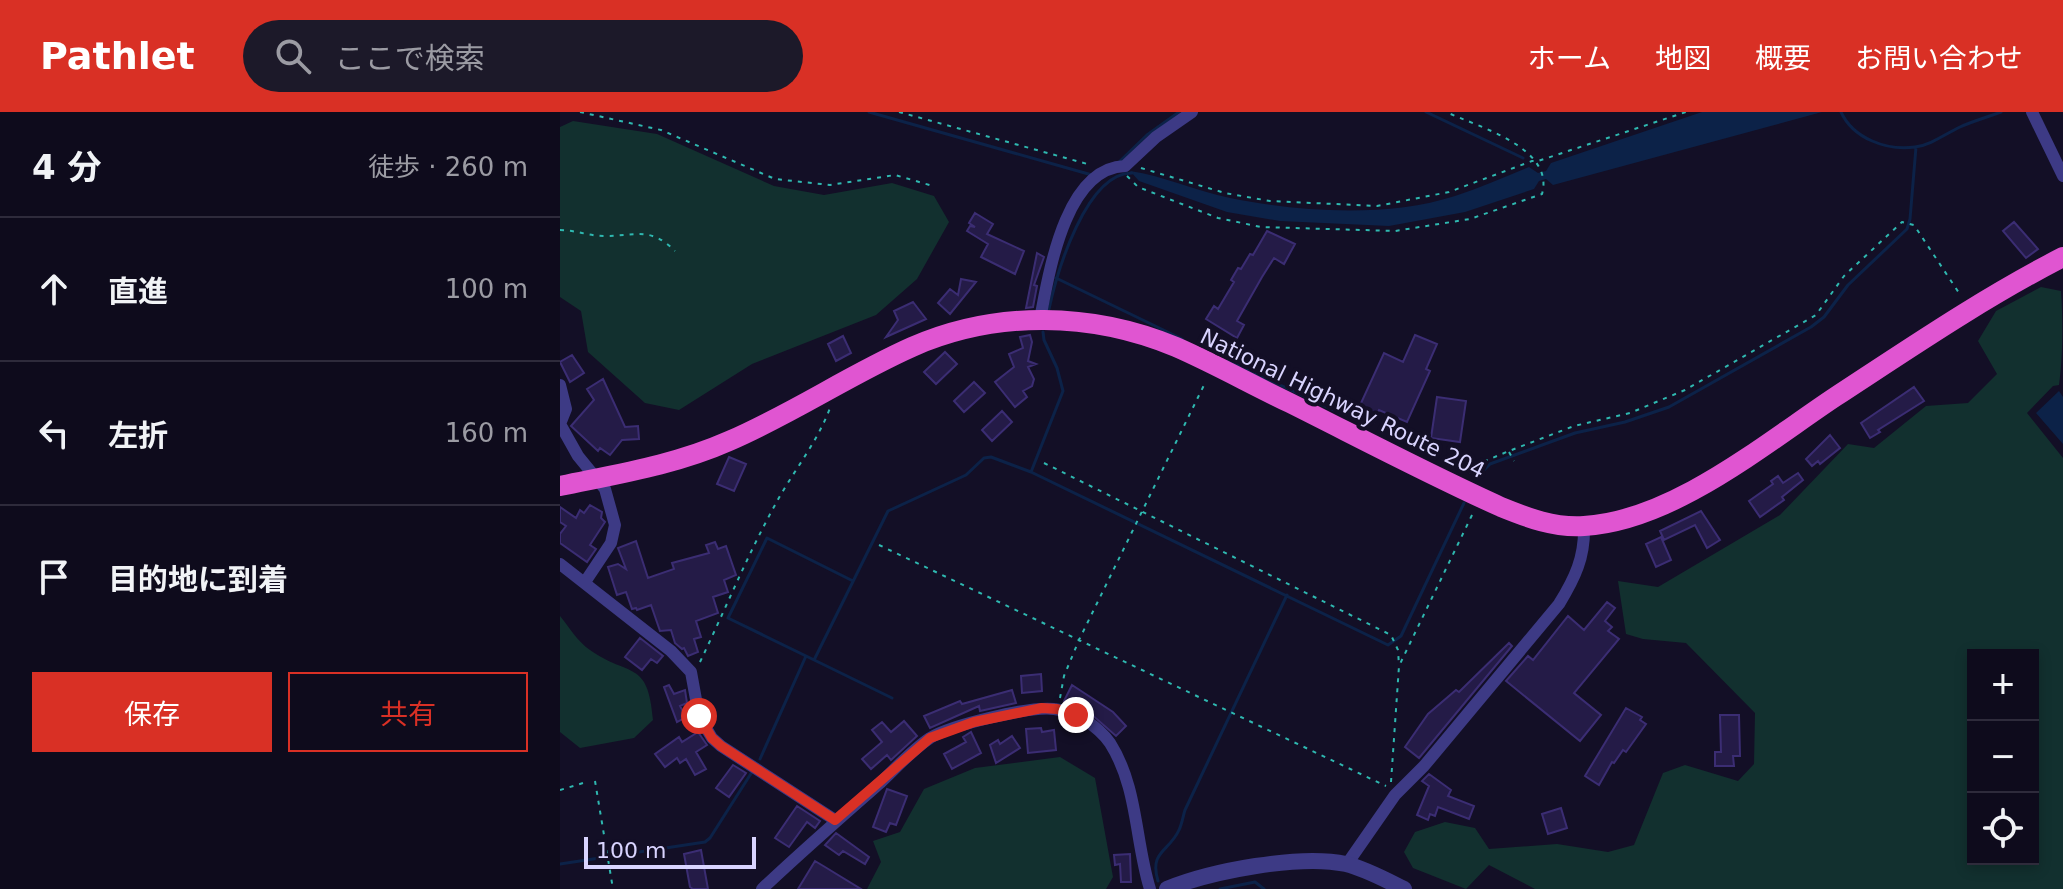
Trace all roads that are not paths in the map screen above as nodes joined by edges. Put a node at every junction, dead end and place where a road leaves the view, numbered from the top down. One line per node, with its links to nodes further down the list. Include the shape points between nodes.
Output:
1 (1192, 112): 5 (street, via 1118,170 1089,185 1056,242)
2 (2032, 112): 3 (street)
3 (2063, 176)
4 (2063, 257): 9 (highway, National Highway Route 204, via 1936,330 1692,491 1637,515)
5 (1040, 319): 7 (highway, National Highway Route 204, via 946,334 743,435 663,464); 9 (highway, National Highway Route 204, via 1118,328 1176,347 1481,498 1529,518)
6 (560, 385): 7 (street, via 566,409 560,424)
7 (598, 478): 8 (highway, National Highway Route 204); 11 (street, via 615,525 611,543)
8 (560, 486)
9 (1584, 526): 13 (street, via 1577,575 1559,604 1395,795)
10 (560, 564): 11 (street)
11 (585, 582): 12 (street, via 691,672 699,716 712,738)
12 (835, 820): 14 (street); 15 (street, via 930,738 974,722 1057,709 1098,729 1111,744 1139,826)
13 (1347, 864): 16 (street, via 1274,864); 17 (street)
14 (762, 889)
15 (1150, 889)
16 (1167, 889)
17 (1404, 889)

